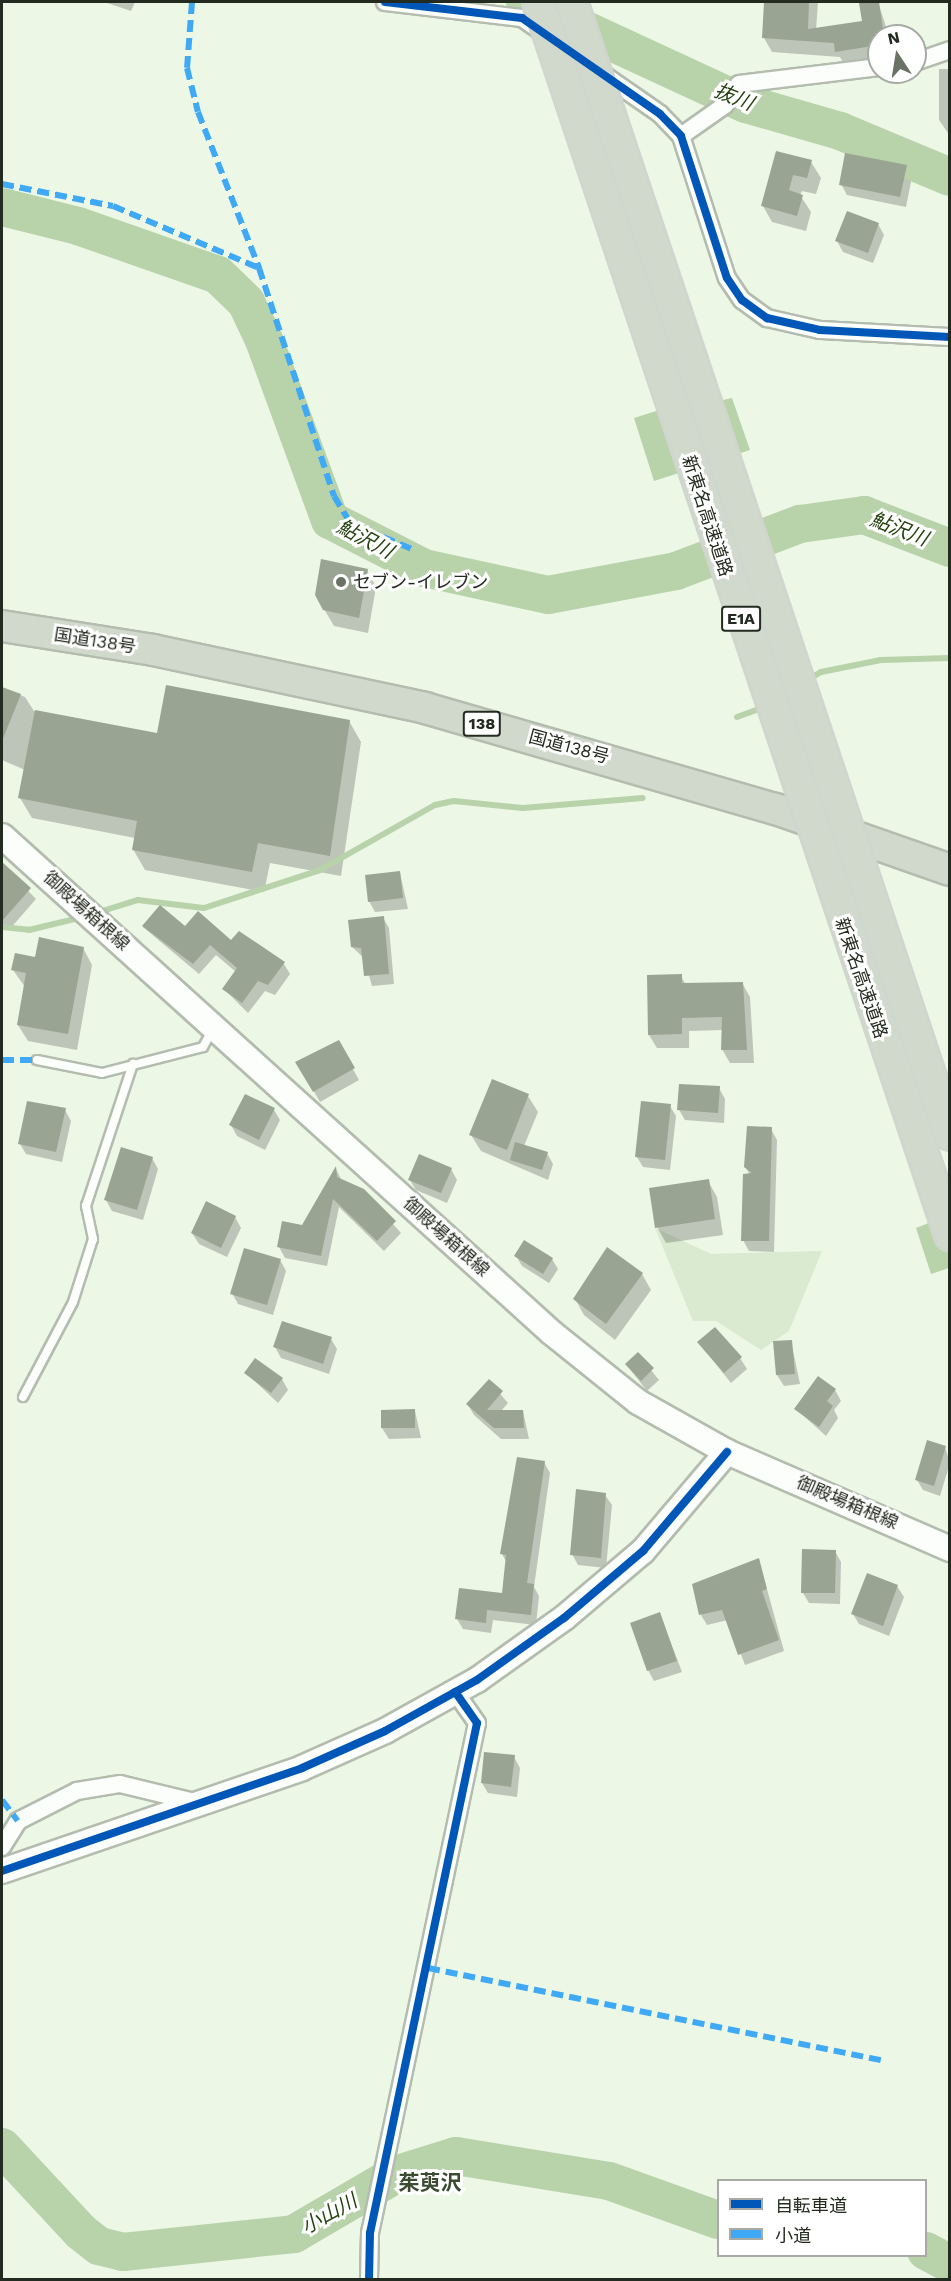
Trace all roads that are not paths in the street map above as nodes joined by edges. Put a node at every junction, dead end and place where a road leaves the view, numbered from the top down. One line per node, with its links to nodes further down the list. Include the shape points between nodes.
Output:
1 (385, 2): 4 (street)
2 (538, 2): 17 (highway, 新東名高速道路 / E1A, bridge)
3 (572, 2): 16 (highway, 新東名高速道路 / E1A, bridge)
4 (508, 9): 8 (street, via 624,85)
5 (950, 50): 6 (street)
6 (927, 58)
7 (867, 68): 8 (street, via 740,84 725,105)
8 (681, 136): 9 (street, via 727,278 742,300 767,318 820,330)
9 (950, 337)
10 (2, 626): 12 (highway, 国道138号 / 138, via 153,650 425,708 754,802)
11 (2, 836): 13 (main road, 御殿場箱根線)
12 (950, 870)
13 (214, 1026): 15 (lane, via 203,1047); 19 (main road, 御殿場箱根線, via 552,1333 638,1402)
14 (37, 1060): 15 (lane, via 102,1073)
15 (133, 1064): 18 (lane, via 86,1206 93,1239 73,1302)
16 (950, 1135)
17 (950, 1235)
18 (23, 1397)
19 (727, 1452): 20 (main road, 御殿場箱根線); 21 (main road, via 643,1551 564,1618)
20 (950, 1549)
21 (454, 1692): 22 (main road, via 302,1768); 25 (street, via 477,1723 370,2233)
22 (200, 1803): 23 (street, via 120,1784 77,1791 18,1821); 24 (main road)
23 (2, 1847)
24 (2, 1871)
25 (369, 2280)

